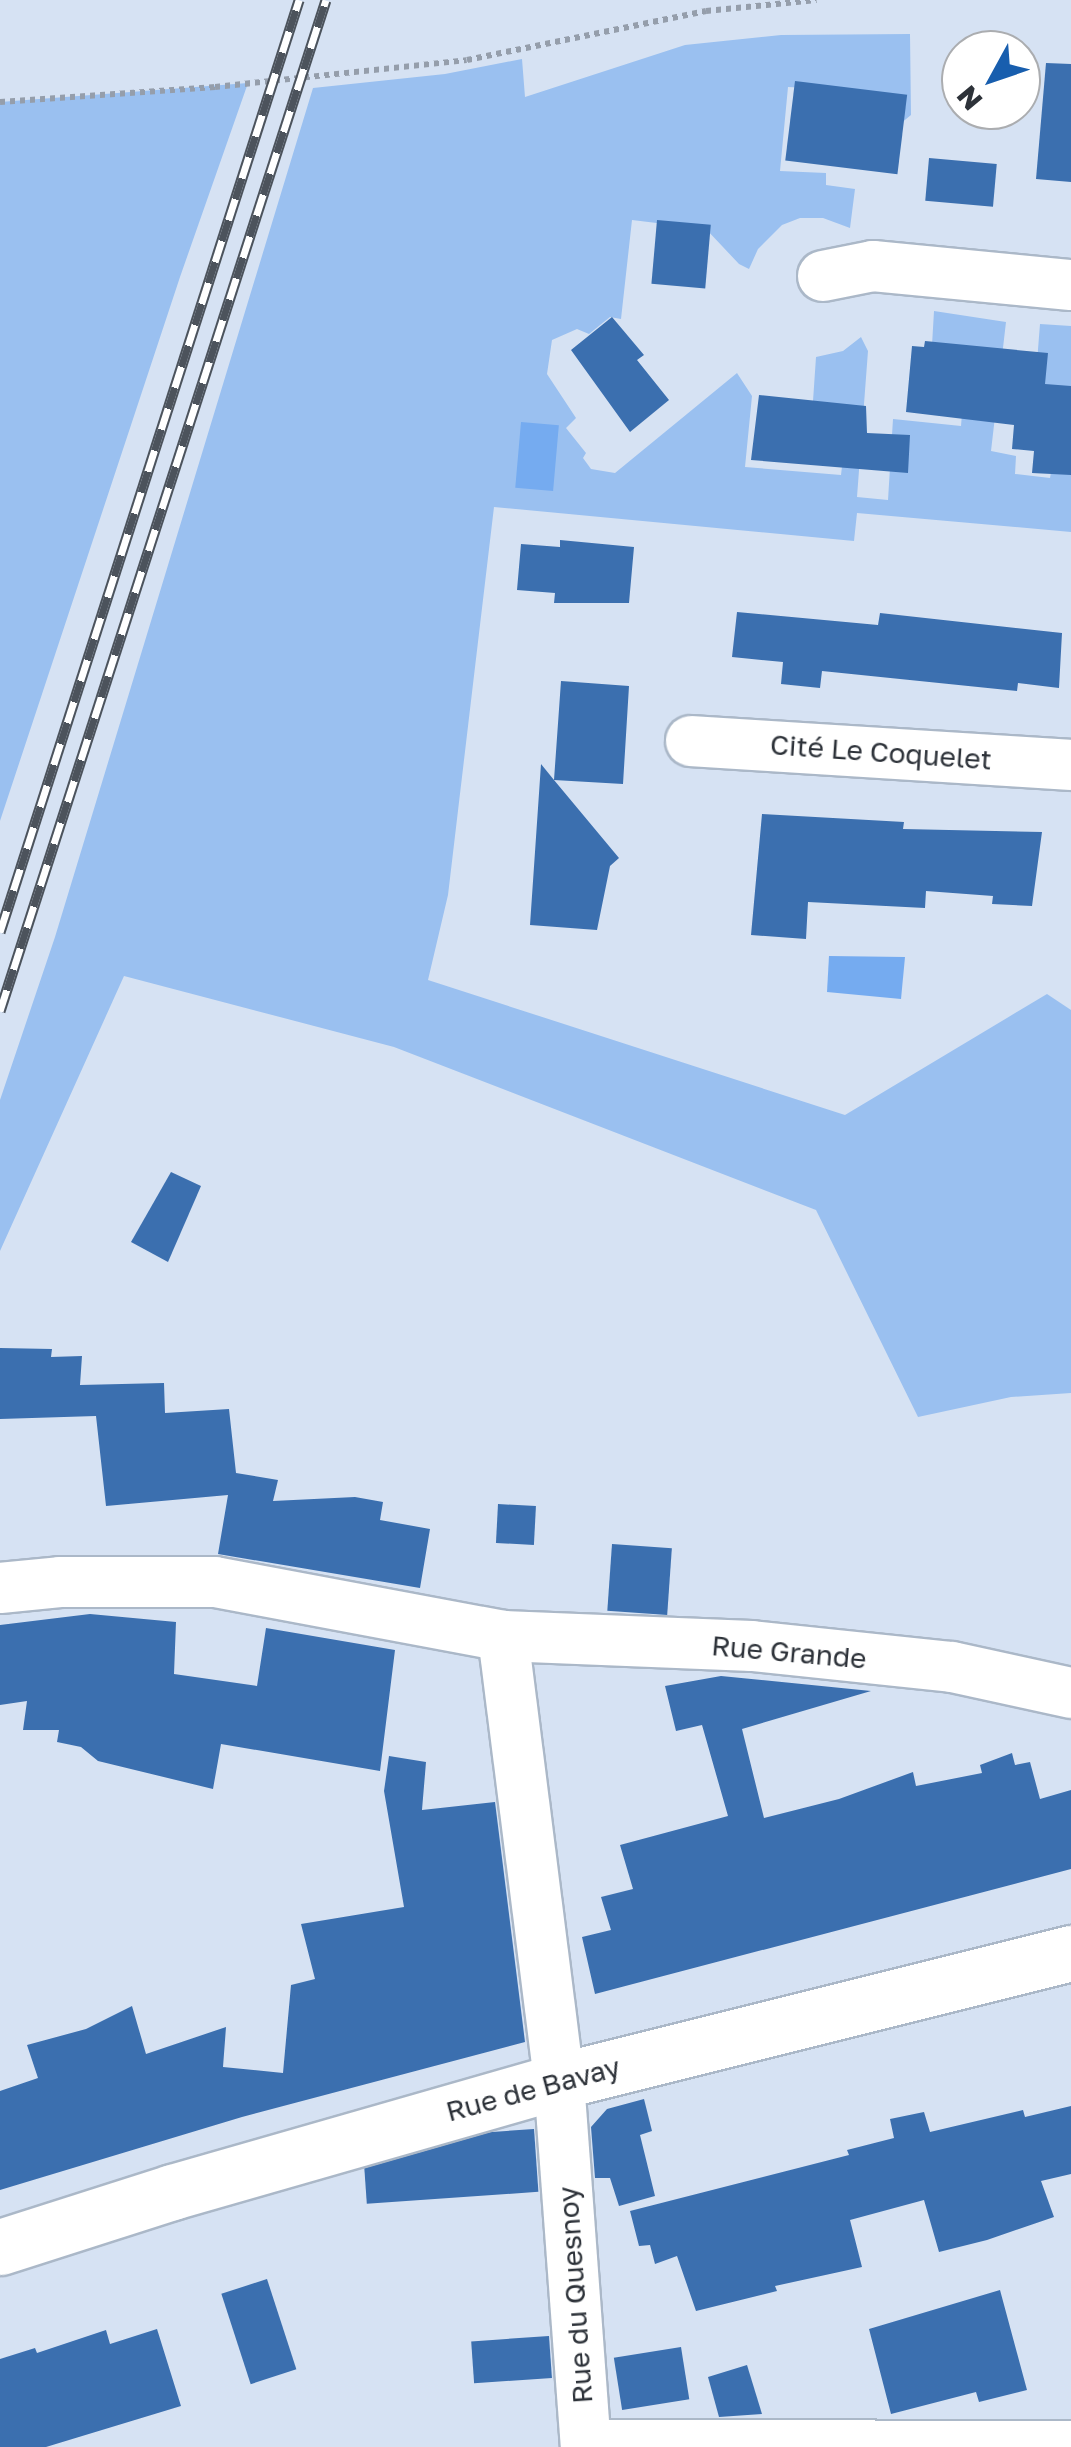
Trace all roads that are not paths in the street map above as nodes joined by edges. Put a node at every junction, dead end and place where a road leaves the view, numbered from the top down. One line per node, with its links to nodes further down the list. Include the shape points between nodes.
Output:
1 (823, 276): 2 (street, via 873,266)
2 (1071, 285)
3 (691, 741): 4 (street, Cité Le Coquelet)
4 (1071, 765)
5 (0, 1588): 6 (street, Rue Grande, via 215,1582)
6 (503, 1636): 7 (street, Rue Grande, via 752,1646 952,1667); 9 (street)
7 (1071, 1693)
8 (1071, 1953): 9 (main road, Rue de Bavay)
9 (559, 2081): 10 (main road, Rue de Bavay); 11 (street, Rue du Quesnoy, via 586,2446)
10 (0, 2246)
11 (1071, 2446)

